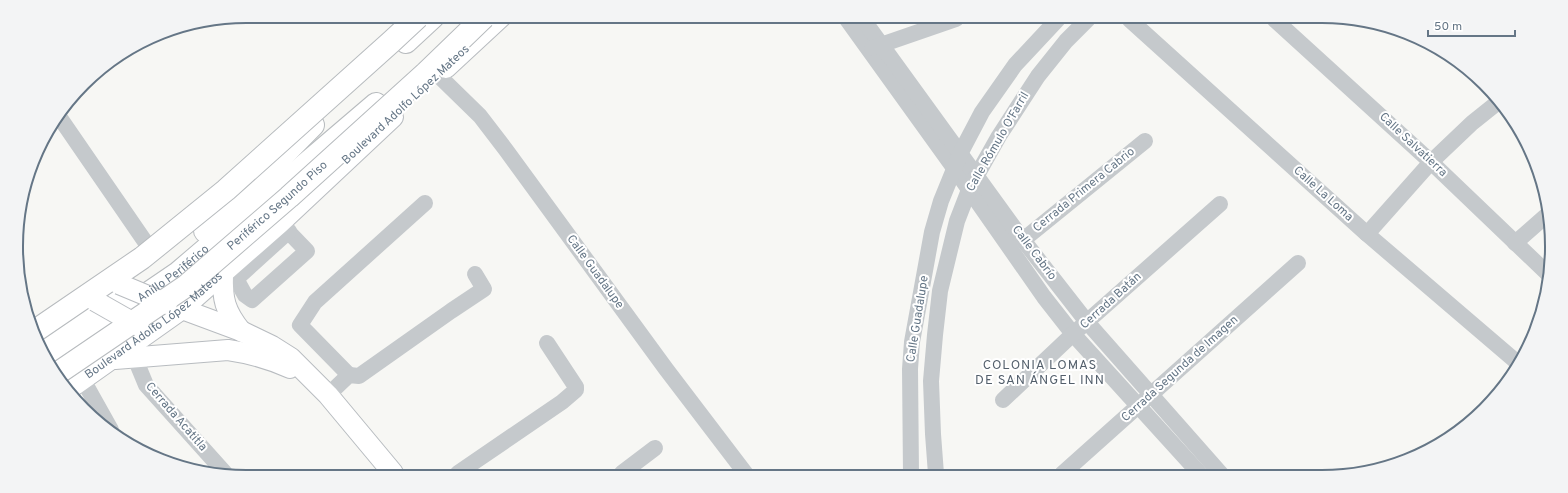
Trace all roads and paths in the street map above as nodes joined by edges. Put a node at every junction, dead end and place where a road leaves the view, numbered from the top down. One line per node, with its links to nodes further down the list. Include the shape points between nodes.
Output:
1 (402, 23): 34 (main road)
2 (411, 23): 45 (highway, bridge, via 226,190 142,258)
3 (426, 23): 21 (highway, Anillo Periférico)
4 (462, 23): 15 (highway, Anillo Periférico)
5 (478, 23): 55 (highway, Periférico Segundo Piso, bridge, via 289,197 186,286)
6 (494, 23): 16 (main road, Boulevard Adolfo López Mateos)
7 (851, 23): 14 (street, Calle Cabrío)
8 (864, 23): 14 (street, Calle Cabrío)
9 (944, 23): 14 (street)
10 (1054, 23): 22 (street, Calle Rómulo O'Farril, via 1015,65 982,112)
11 (1084, 23): 26 (street, Calle Rómulo O'Farril, via 1038,76)
12 (1133, 23): 32 (street, Calle La Loma)
13 (1278, 23): 23 (street, Calle Salvatierra)
14 (875, 47): 22 (street, Calle Cabrío); 25 (street, Calle Cabrío)
15 (417, 69): 17 (highway); 52 (highway, Anillo Periférico, via 178,273)
16 (438, 75): 31 (main road, Boulevard Adolfo López Mateos); 69 (street, Calle Guadalupe, via 480,116)
17 (397, 93)
18 (1495, 105): 23 (street, via 1472,123)
19 (62, 121): 34 (street)
20 (1145, 141): 33 (street, Cerrada Primera Cabrio)
21 (292, 145): 24 (highway); 50 (highway, Anillo Periférico, via 238,201 170,261)
22 (961, 152): 25 (street, Calle Rómulo O'Farril); 26 (street, Calle Cabrío)
23 (1431, 162): 32 (street); 35 (street, Calle Salvatierra)
24 (269, 164)
25 (954, 168): 27 (street, Calle Cabrío); 70 (street, Calle Guadalupe, via 932,232 912,342)
26 (977, 175): 27 (street, Calle Rómulo O'Farril); 33 (street, Calle Cabrío)
27 (969, 190): 48 (street, Calle Cabrío); 71 (street, Calle Rómulo O'Farril, via 958,221 940,291 932,381)
28 (425, 203): 56 (street, via 315,302 300,325)
29 (1220, 204): 44 (street, Cerrada Batán)
30 (1543, 218): 35 (street)
31 (284, 227): 38 (main road, Boulevard Adolfo López Mateos); 38 (street, via 307,251 252,300 245,295)
32 (1367, 234): 54 (street, Calle La Loma)
33 (1024, 240): 44 (street, Calle Cabrío)
34 (146, 243): 40 (main road)
35 (1515, 243): 37 (street, Calle Salvatierra)
36 (1298, 263): 60 (street, Cerrada Segunda de Imagen)
37 (1544, 270)
38 (230, 273): 42 (main road, Boulevard Adolfo López Mateos); 47 (main road, via 222,293 231,318)
39 (475, 274): 56 (street, via 484,289 359,376)
40 (98, 276): 41 (main road); 42 (main road, bridge)
41 (78, 290): 43 (main road); 46 (main road, bridge)
42 (175, 306): 46 (main road, Boulevard Adolfo López Mateos); 47 (main road)
43 (35, 318)
44 (1087, 322): 48 (street, Cerrada Batán); 60 (street, Calle Cabrío)
45 (39, 328)
46 (144, 329): 53 (main road, Boulevard Adolfo López Mateos)
47 (241, 331): 57 (main road, via 291,358)
48 (1073, 334): 61 (street, Cerrada Batán); 62 (street, Calle Cabrío)
49 (547, 343): 67 (street, via 576,390)
50 (45, 344)
51 (134, 356): 53 (main road); 57 (main road, via 228,350 263,358); 65 (street, Cerrada Acatitla, via 146,386)
52 (53, 358)
53 (113, 359): 58 (main road, Boulevard Adolfo López Mateos)
54 (1514, 360)
55 (61, 371)
56 (349, 375): 59 (street)
57 (309, 377): 59 (main road)
58 (76, 384): 63 (street)
59 (328, 395): 66 (main road)
60 (1150, 395): 62 (street, Cerrada Segunda de Imagen); 74 (street, Calle Cabrío)
61 (1003, 400)
62 (1138, 406): 72 (street, Cerrada Segunda de Imagen); 73 (street, Calle Cabrío)
63 (101, 416)
64 (655, 448): 68 (street)
65 (221, 469)
66 (390, 470)
67 (462, 470)
68 (626, 470)
69 (743, 470)
70 (911, 470)
71 (936, 470)
72 (1066, 470)
73 (1196, 470)
74 (1215, 470)

